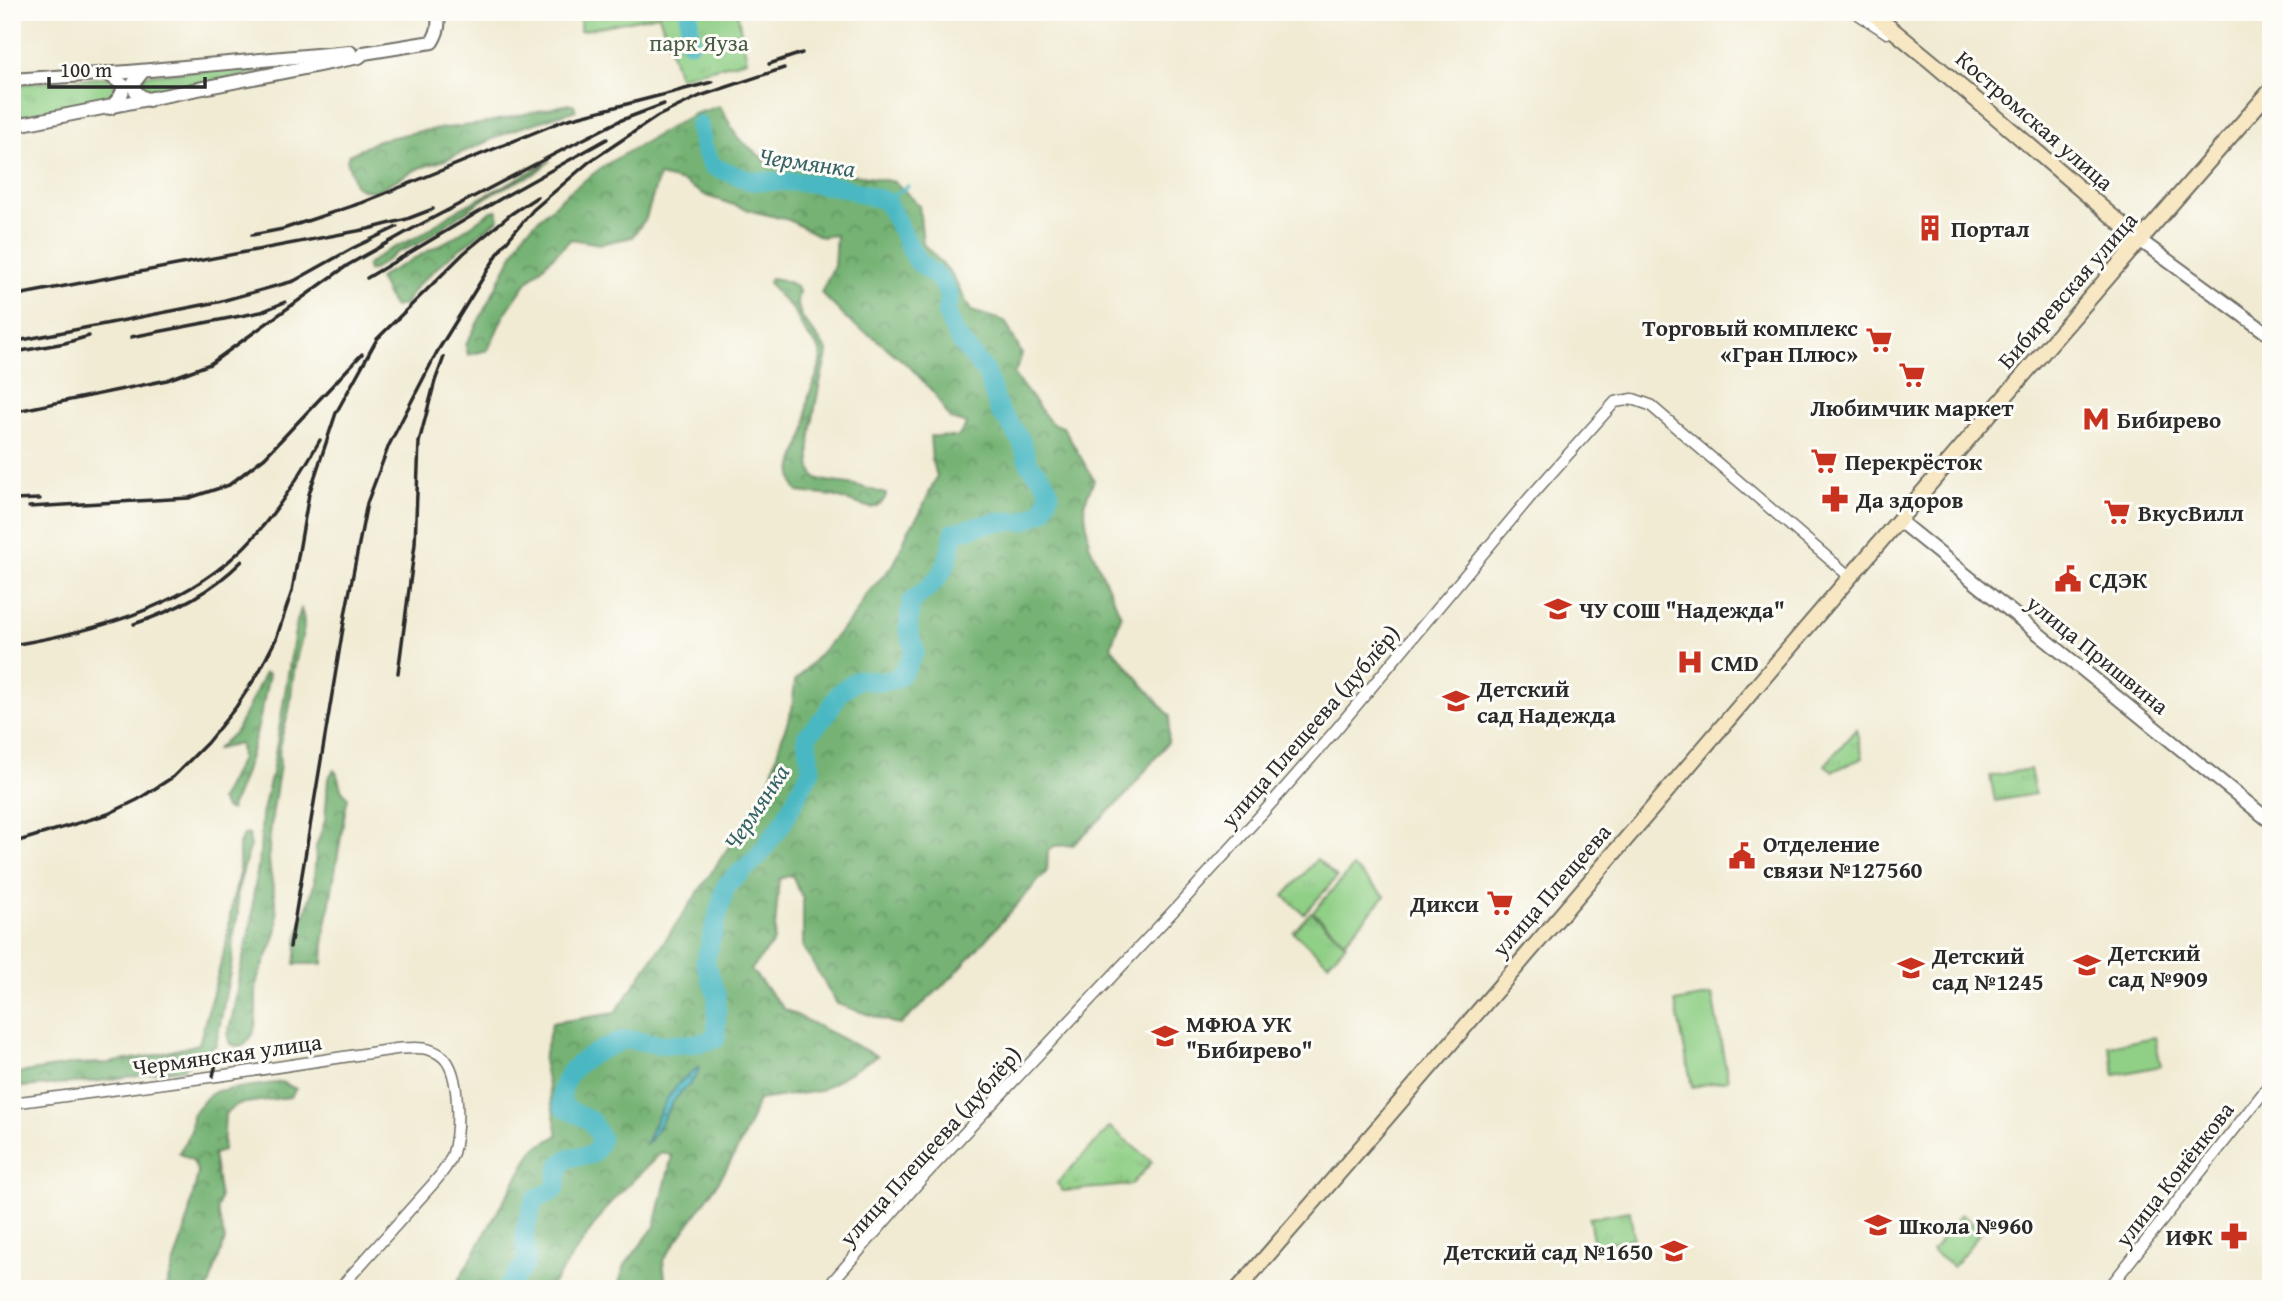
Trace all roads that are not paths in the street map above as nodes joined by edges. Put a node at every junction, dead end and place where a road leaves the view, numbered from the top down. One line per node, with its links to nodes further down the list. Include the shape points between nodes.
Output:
1 (437, 12): 6 (street, via 438,34 432,42)
2 (1855, 12): 7 (street)
3 (1871, 12): 5 (main road, Костромская улица)
4 (1880, 12): 5 (street)
5 (1905, 40): 7 (main road, Костромская улица)
6 (363, 53): 8 (street); 12 (street)
7 (1933, 63): 15 (main road, Костромская улица)
8 (142, 71): 9 (street); 12 (street, via 134,90)
9 (107, 74): 10 (street); 13 (street, via 123,85 119,99)
10 (12, 80)
11 (2271, 90): 15 (main road, Бибиревская улица)
12 (149, 100): 13 (street)
13 (109, 108): 14 (street)
14 (12, 126)
15 (2141, 241): 16 (street, Костромская улица); 17 (main road, Бибиревская улица)
16 (2271, 336)
17 (1898, 520): 18 (main road, улица Плещеева); 19 (street, улица Пришвина)
18 (1849, 576): 23 (street, улица Плещеева (дублёр), via 1650,405 1633,400 1615,402 1268,807 926,1174); 24 (main road, улица Плещеева)
19 (2271, 822)
20 (2271, 1083): 25 (street, улица Конёнкова)
21 (12, 1103): 22 (street, Чермянская улица, via 396,1049 424,1047 444,1057 456,1095 453,1155)
22 (339, 1289)
23 (826, 1289)
24 (1238, 1289)
25 (2108, 1289)

